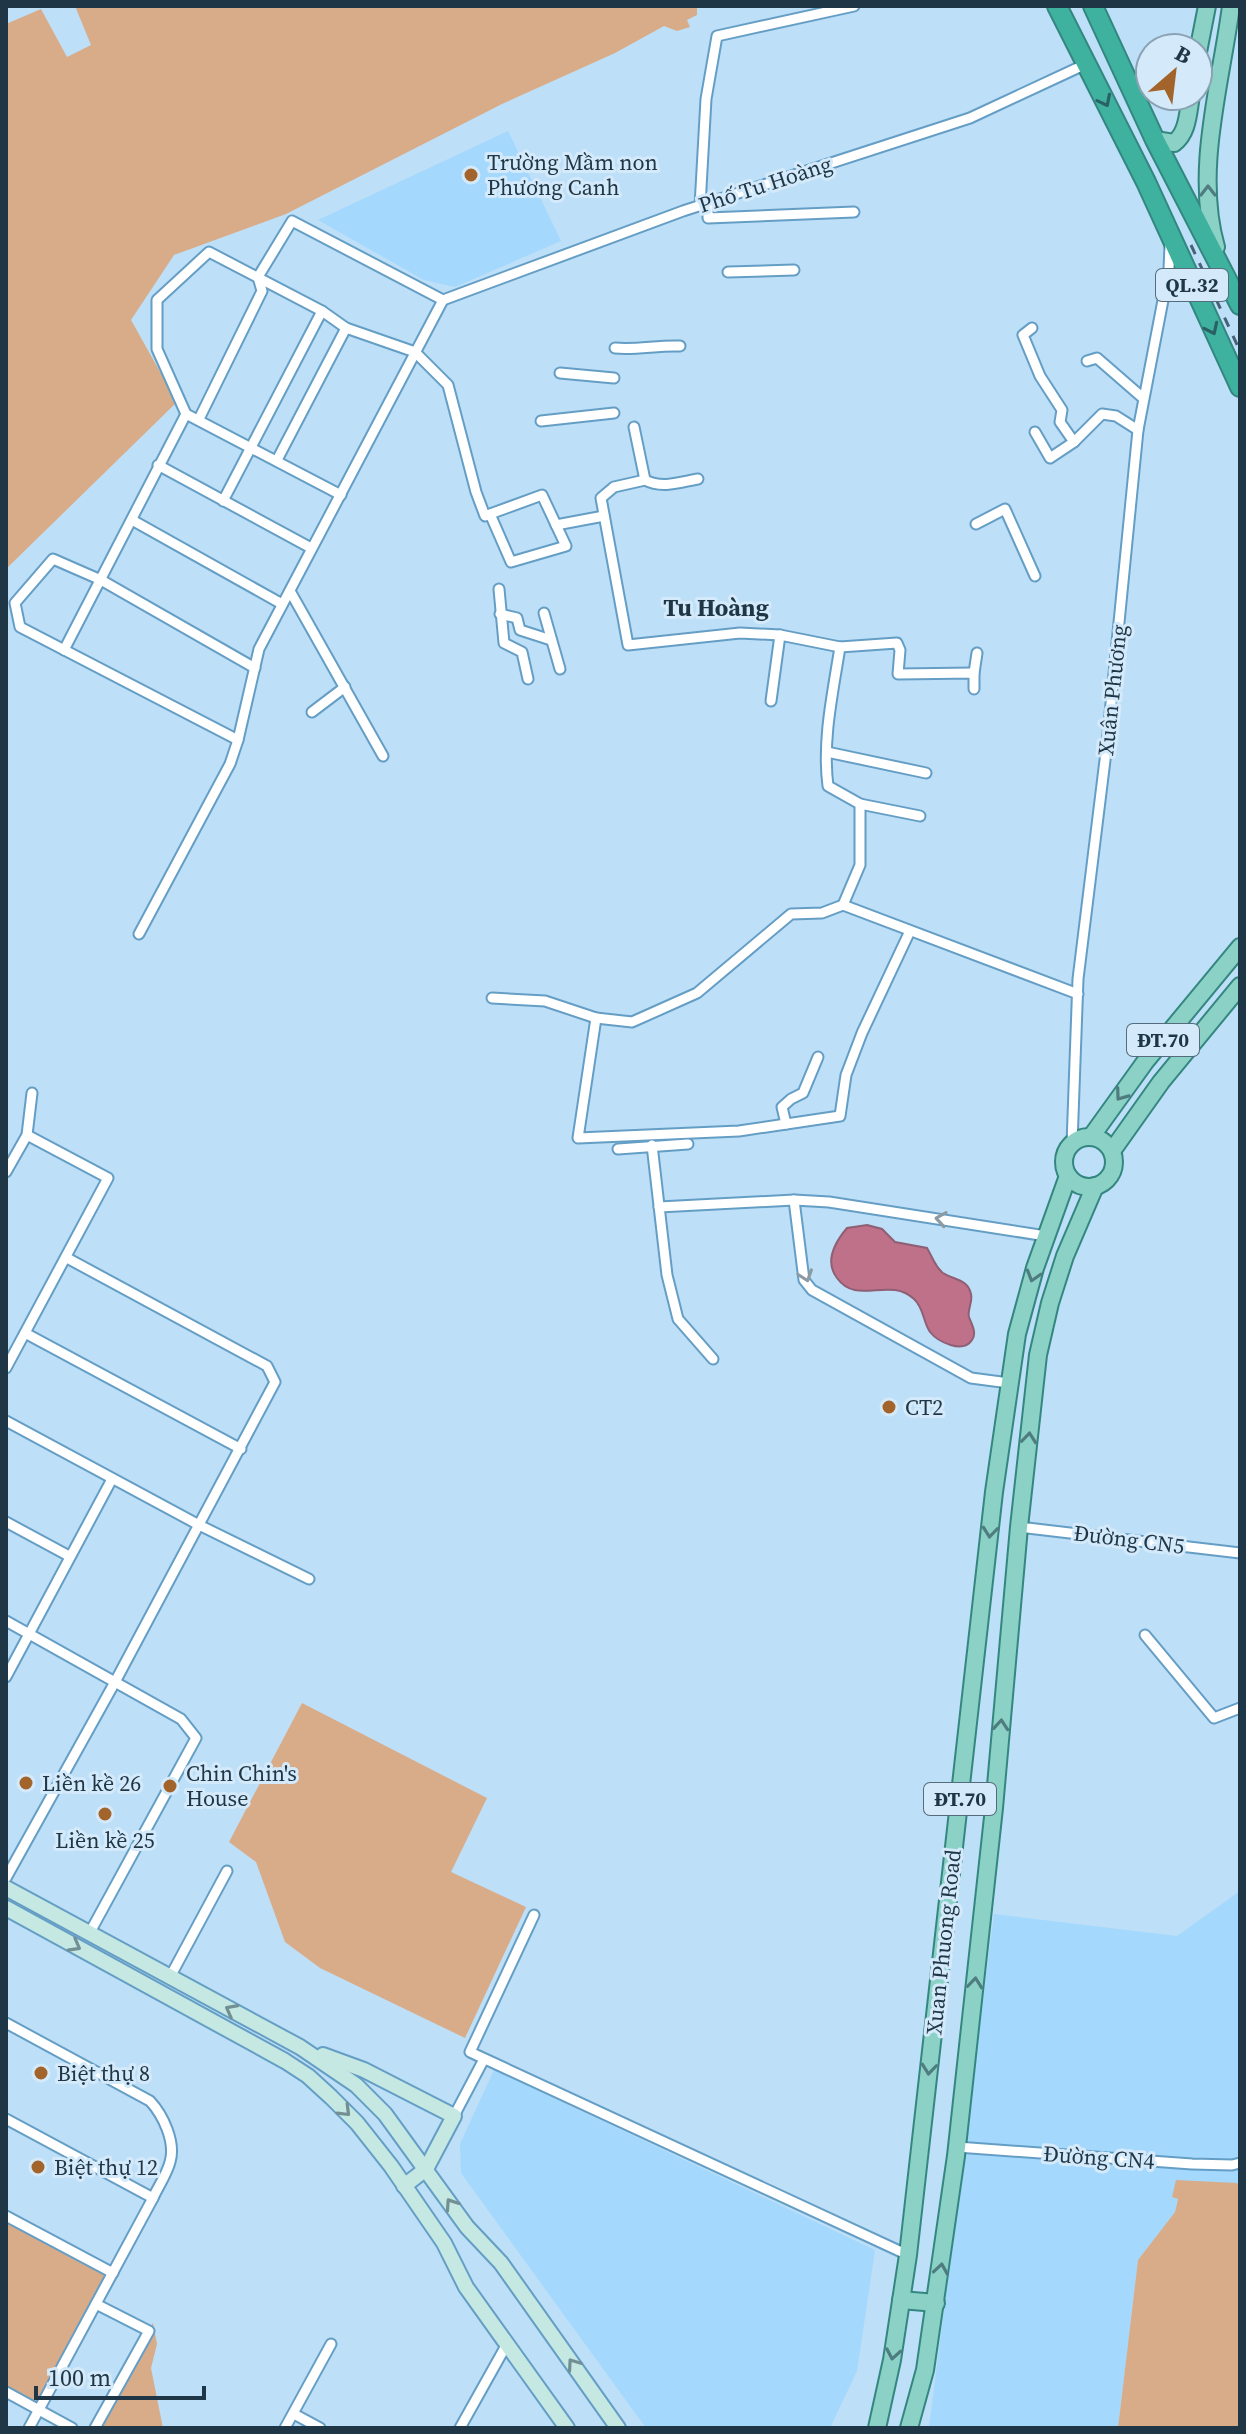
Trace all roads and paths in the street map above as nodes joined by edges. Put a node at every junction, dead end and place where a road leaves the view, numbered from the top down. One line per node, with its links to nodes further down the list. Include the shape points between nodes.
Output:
1 (854, 6): 10 (street, via 717,36 706,99)
2 (1057, 6): 7 (highway, QL.32)
3 (1093, 6): 9 (highway, QL.32)
4 (1207, 6): 6 (main road)
5 (1231, 6): 13 (main road, one-way to 5, via 1209,225 1208,169)
6 (1202, 32)
7 (1086, 64): 10 (street, Phố Tu Hoàng, via 970,118); 12 (highway, QL.32, one-way to 12)
8 (1188, 112): 9 (main road, via 1180,138 1174,143)
9 (1155, 140): 13 (highway, QL.32)
10 (704, 204): 11 (street, via 708,218); 17 (street, Phố Tu Hoàng)
11 (854, 212)
12 (1170, 238): 28 (highway, QL.32, one-way to 28); 29 (street, Xuân Phương, via 1169,269)
13 (1221, 267): 18 (highway, QL.32)
14 (794, 270): 15 (street)
15 (728, 272)
16 (258, 277): 17 (street, via 292,221); 19 (street); 31 (street, via 209,252 157,300 157,349); 32 (street, via 262,291)
17 (443, 300): 24 (street)
18 (1240, 305)
19 (322, 311): 20 (street); 38 (street)
20 (346, 328): 24 (street); 39 (street)
21 (1032, 328): 37 (street, via 1023,335 1062,410 1060,422)
22 (680, 346): 23 (street)
23 (615, 348)
24 (415, 352): 43 (street); 45 (street, via 448,385 476,492 485,516)
25 (1087, 361): 29 (street, via 1097,358)
26 (560, 373): 27 (street)
27 (614, 378)
28 (1240, 387)
29 (1143, 398): 35 (street, Xuân Phương)
30 (614, 413): 33 (street)
31 (186, 414): 32 (street); 40 (street)
32 (199, 419): 38 (street)
33 (541, 421)
34 (634, 427): 42 (street)
35 (1138, 430): 37 (street, via 1102,414); 82 (street, Xuân Phương)
36 (1035, 432): 37 (street, via 1050,458)
37 (1074, 442)
38 (251, 447): 39 (street); 44 (street)
39 (277, 460): 43 (street)
40 (158, 465): 44 (street); 47 (street)
41 (698, 479): 42 (street, via 668,485)
42 (645, 480): 46 (street, via 614,487 601,498)
43 (341, 495): 50 (street)
44 (223, 501): 50 (street)
45 (490, 514): 49 (street, via 542,495); 49 (street, via 511,562 566,546)
46 (604, 516): 49 (street); 58 (street, via 628,645 740,633)
47 (132, 520): 52 (street); 55 (street)
48 (976, 524): 51 (street, via 1005,509)
49 (556, 525)
50 (311, 548): 54 (street)
51 (1035, 576)
52 (101, 580): 61 (street); 61 (street, via 53,559 15,603 20,627); 63 (street)
53 (499, 589): 57 (street)
54 (290, 591): 55 (street); 67 (street)
55 (282, 604): 63 (street)
56 (544, 613): 59 (street)
57 (500, 614): 59 (street, via 517,618 520,630); 66 (street, via 504,643 522,652)
58 (780, 635): 60 (street); 69 (street)
59 (551, 640): 64 (street)
60 (840, 647): 65 (street, via 897,643 898,674); 72 (street)
61 (64, 650): 71 (street)
62 (977, 653): 65 (street)
63 (255, 668): 71 (street)
64 (560, 669)
65 (974, 673): 68 (street)
66 (528, 679)
67 (345, 687): 70 (street); 73 (street)
68 (974, 689)
69 (771, 701)
70 (312, 712)
71 (238, 740): 79 (street)
72 (827, 752): 74 (street); 75 (street, via 828,786)
73 (383, 756)
74 (926, 773)
75 (860, 804): 76 (street); 77 (street, via 860,865)
76 (920, 816)
77 (843, 905): 78 (street); 84 (street, via 822,913 791,914 697,993 632,1022)
78 (910, 931): 82 (street); 87 (street, via 846,1075 840,1116)
79 (139, 934)
80 (1240, 947): 89 (main road, ĐT.70, one-way to 89)
81 (1240, 986): 94 (main road, ĐT.70)
82 (1078, 994): 91 (street, Xuân Phương)
83 (492, 998): 84 (street, via 545,1001)
84 (596, 1018): 87 (street, via 578,1138)
85 (818, 1057): 87 (street, via 803,1093 782,1107)
86 (32, 1093): 88 (street)
87 (786, 1124)
88 (27, 1135): 95 (street); 101 (street, via 108,1178)
89 (1091, 1137): 91 (main road); 94 (main road)
90 (688, 1144): 92 (street)
91 (1072, 1144): 96 (main road, via 1064,1155)
92 (652, 1145): 93 (street); 99 (street)
93 (618, 1149)
94 (1112, 1151): 97 (main road, via 1111,1174)
95 (6, 1172)
96 (1068, 1176): 97 (main road, via 1083,1187); 100 (main road, Xuan Phuong Road / ĐT.70)
97 (1095, 1186): 111 (main road, Xuan Phuong Road / ĐT.70, one-way to 97, via 1038,1355 1065,1256)
98 (794, 1200): 99 (street); 100 (street, one-way to 98); 105 (street, one-way to 105, via 804,1280 812,1290 971,1378)
99 (659, 1207): 103 (street, via 678,1319)
100 (1046, 1236): 105 (main road, Xuan Phuong Road / ĐT.70, one-way to 105, via 1021,1318)
101 (67, 1258): 102 (street); 107 (street, via 267,1366 275,1382)
102 (25, 1333): 104 (street); 107 (street)
103 (713, 1359)
104 (6, 1368)
105 (1009, 1383): 139 (main road, Xuan Phuong Road / ĐT.70, one-way to 139)
106 (6, 1421): 108 (street)
107 (241, 1449): 110 (street)
108 (112, 1479): 110 (street); 113 (street)
109 (6, 1522): 113 (street)
110 (199, 1525): 114 (street); 119 (street)
111 (1019, 1527): 112 (street, Đường CN5); 133 (main road, Xuan Phuong Road / ĐT.70, one-way to 111)
112 (1240, 1553)
113 (69, 1556): 116 (street)
114 (309, 1579)
115 (6, 1621): 116 (street)
116 (29, 1633): 118 (street); 119 (street)
117 (1145, 1635): 120 (street, via 1214,1718)
118 (6, 1677)
119 (115, 1682): 122 (street); 126 (street, via 181,1719 196,1738)
120 (1240, 1708)
121 (227, 1871): 127 (street)
122 (6, 1878)
123 (6, 1888): 126 (main road)
124 (6, 1908): 136 (main road, one-way to 136, via 308,2076 357,2123)
125 (534, 1915): 130 (street, via 470,2052)
126 (89, 1934): 127 (main road)
127 (170, 1977): 129 (main road, one-way to 127)
128 (6, 2023): 137 (street, via 157,2109 168,2133 171,2161)
129 (300, 2047): 131 (main road, via 364,2070); 135 (main road, via 356,2085)
130 (484, 2059): 131 (street); 139 (street)
131 (454, 2116): 135 (main road)
132 (6, 2119): 137 (street)
133 (957, 2147): 134 (street, Đường CN4); 142 (main road, Xuan Phuong Road / ĐT.70, one-way to 133)
134 (1240, 2163)
135 (426, 2169): 136 (main road); 156 (main road, one-way to 135, via 501,2263 467,2227)
136 (404, 2186): 145 (main road)
137 (153, 2198): 140 (street)
138 (6, 2216): 140 (street)
139 (908, 2255): 141 (main road, Xuan Phuong Road / ĐT.70)
140 (113, 2273): 143 (street)
141 (901, 2300): 142 (main road); 157 (main road, Xuan Phuong Road / ĐT.70, one-way to 157)
142 (936, 2303): 158 (main road, Xuan Phuong Road / ĐT.70)
143 (96, 2304): 147 (street); 151 (street, via 149,2331)
144 (331, 2344): 148 (street)
145 (507, 2344): 154 (street); 155 (main road)
146 (6, 2392): 147 (street)
147 (39, 2411): 149 (street); 150 (street)
148 (294, 2414): 152 (street); 153 (street)
149 (29, 2428)
150 (72, 2428)
151 (95, 2428)
152 (285, 2428)
153 (320, 2428)
154 (460, 2428)
155 (567, 2428)
156 (618, 2428)
157 (877, 2428)
158 (909, 2428)

